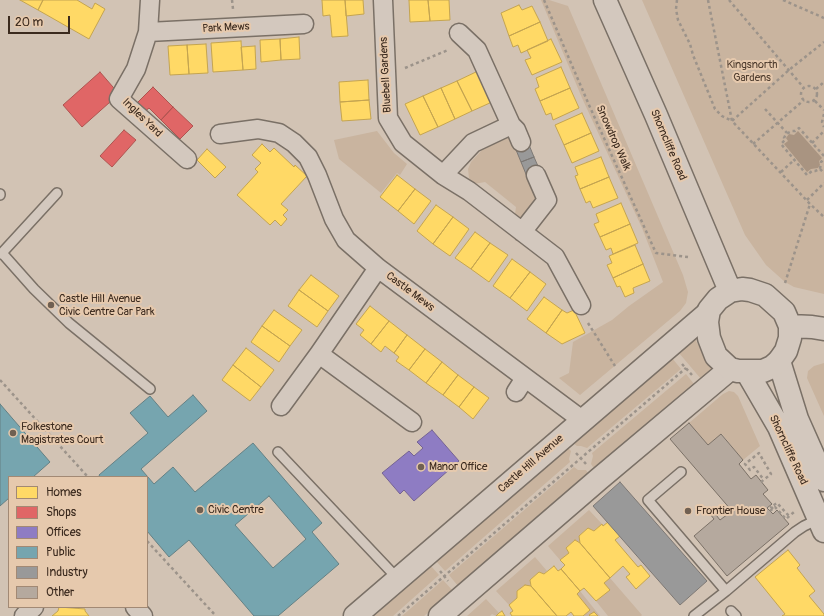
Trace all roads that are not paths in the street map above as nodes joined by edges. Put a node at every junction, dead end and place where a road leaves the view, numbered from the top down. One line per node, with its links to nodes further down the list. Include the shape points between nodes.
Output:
1 (150, 0): 5 (street, Ingles Yard)
2 (382, 0): 11 (street, Bluebell Gardens, via 388,118 404,143)
3 (605, 0): 17 (main road, Shorncliffe Road)
4 (304, 24): 5 (street, Park Mews)
5 (148, 32): 10 (street, Ingles Yard, via 136,69 119,99)
6 (463, 37): 7 (street, via 477,50)
7 (511, 125): 9 (street); 11 (street, via 473,143)
8 (220, 134): 16 (street, via 258,129 280,133 294,143 308,157 334,220 346,240)
9 (521, 142)
10 (187, 159)
11 (443, 175): 14 (street, Bluebell Gardens, via 470,191)
12 (536, 175): 14 (street, via 547,200)
13 (57, 193): 15 (lane)
14 (522, 232): 18 (street, Bluebell Gardens, via 556,257)
15 (1, 253): 25 (lane, via 68,323)
16 (378, 268): 22 (street, Castle Mews); 27 (street, Castle Mews, via 521,384)
17 (730, 291): 19 (main road, via 718,299); 20 (main road, via 742,289 765,295 784,312)
18 (581, 305)
19 (708, 313): 24 (main road, via 707,322 716,356); 27 (main road, Castle Hill Avenue)
20 (790, 326): 21 (main road); 23 (main road, via 786,351)
21 (824, 329)
22 (319, 354): 26 (street, Castle Mews); 28 (street)
23 (779, 361): 24 (main road, via 763,371); 31 (main road, Shorncliffe Road, via 797,418)
24 (739, 370): 32 (main road, Shorncliffe Road, via 779,427); 40 (main road, via 593,484)
25 (150, 389)
26 (281, 406)
27 (582, 420): 33 (main road, Castle Hill Avenue)
28 (412, 422)
29 (278, 452): 33 (lane)
30 (681, 472): 34 (lane, via 648,500)
31 (824, 480)
32 (821, 525): 34 (lane, via 804,526 795,532)
33 (398, 579): 39 (main road, Castle Hill Avenue)
34 (726, 591): 41 (lane)
35 (33, 608): 37 (street)
36 (136, 608): 38 (street)
37 (24, 616)
38 (143, 616)
39 (355, 616)
40 (440, 616)
41 (694, 616)

